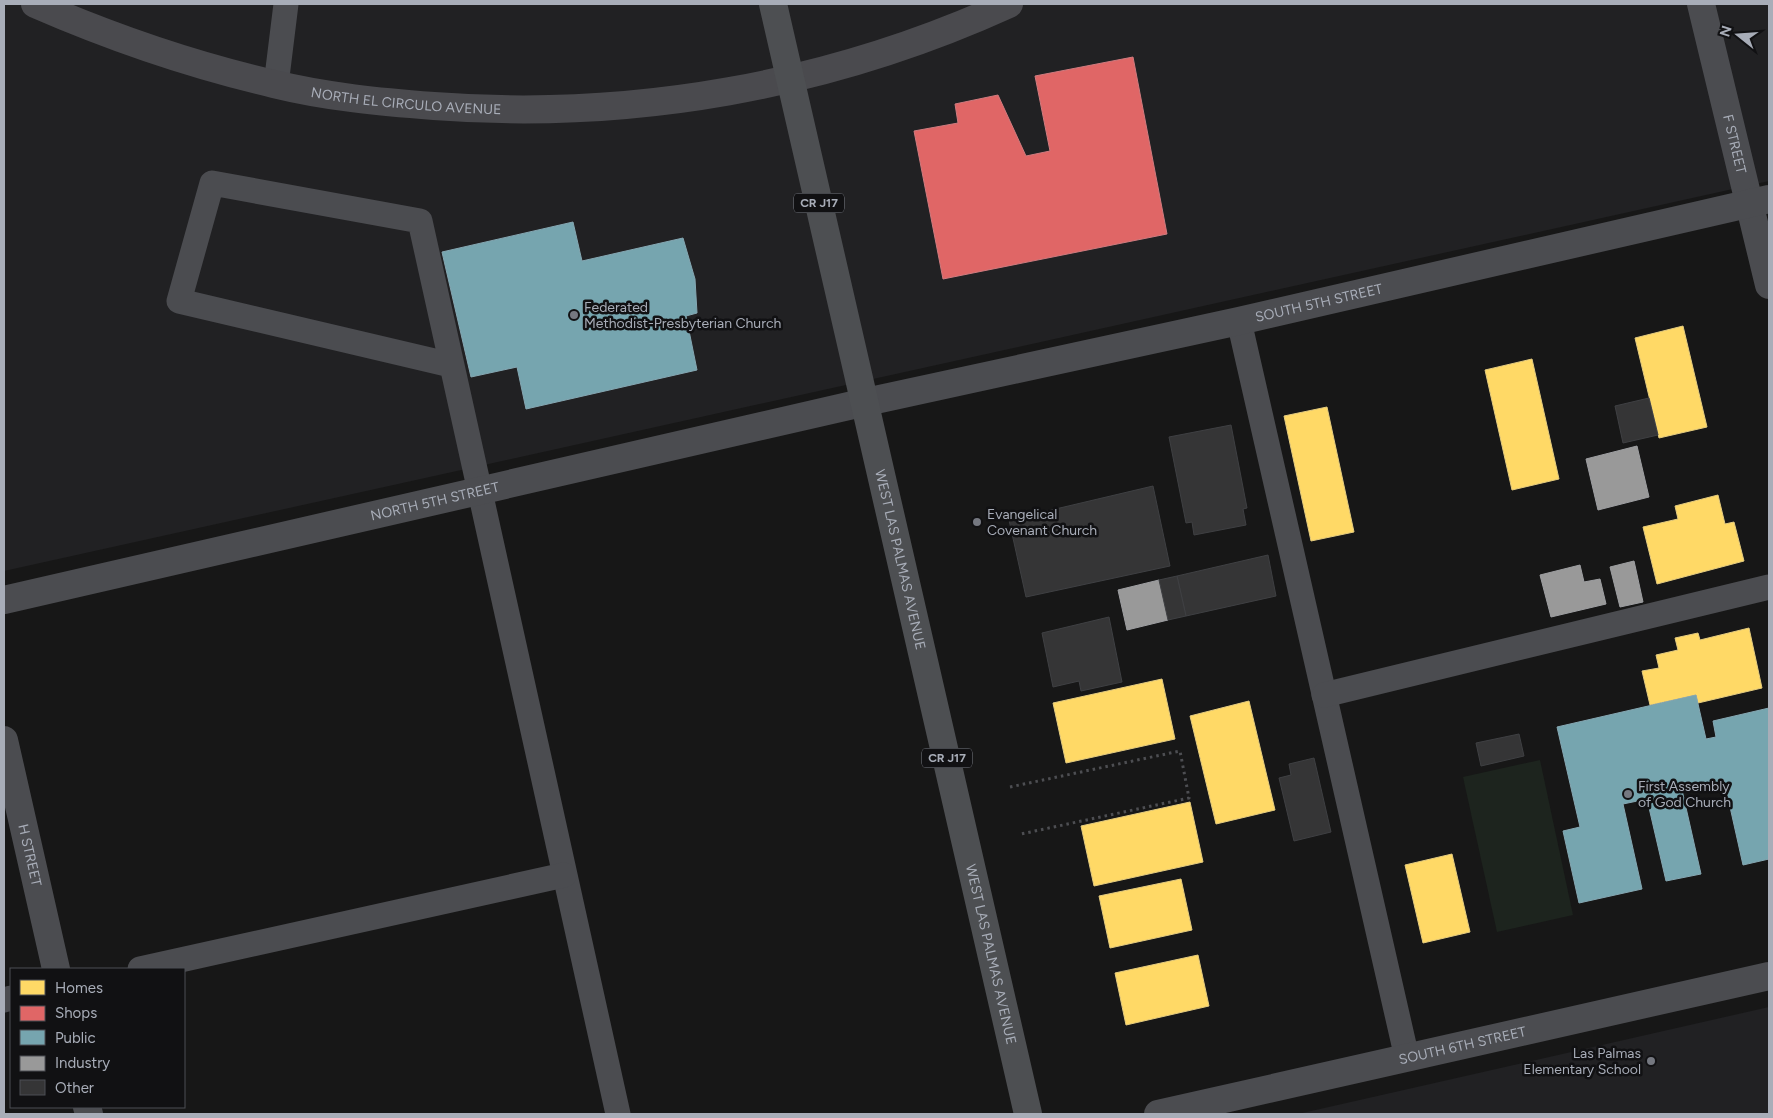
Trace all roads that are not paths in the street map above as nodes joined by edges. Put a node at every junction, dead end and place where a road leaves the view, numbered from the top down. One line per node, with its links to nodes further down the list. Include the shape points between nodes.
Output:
1 (36, 4): 7 (street, NORTH EL CIRCULO AVENUE, via 134,44)
2 (286, 4): 7 (lane)
3 (773, 4): 6 (main road, WEST LAS PALMAS AVENUE / CR J17)
4 (1009, 4): 6 (street, NORTH EL CIRCULO AVENUE, via 890,52)
5 (1701, 4): 8 (street, F STREET)
6 (791, 80): 7 (street, NORTH EL CIRCULO AVENUE, via 713,96 588,109 484,110 379,102); 12 (main road, WEST LAS PALMAS AVENUE / CR J17)
7 (276, 85)
8 (1759, 201): 9 (street, F STREET); 10 (street, SOUTH 5TH STREET)
9 (1769, 285)
10 (1238, 321): 12 (street, SOUTH 5TH STREET); 16 (lane)
11 (451, 365): 11 (lane, via 420,221 212,183 179,301); 13 (lane)
12 (866, 402): 13 (street, NORTH 5TH STREET); 24 (main road, WEST LAS PALMAS AVENUE / CR J17)
13 (478, 491): 15 (street, NORTH 5TH STREET); 18 (lane)
14 (1769, 587): 16 (lane)
15 (4, 600)
16 (1324, 695): 22 (lane)
17 (4, 740): 19 (street, H STREET)
18 (564, 875): 20 (lane); 23 (lane)
19 (56, 968)
20 (145, 968)
21 (1769, 976): 22 (street, SOUTH 6TH STREET)
22 (1406, 1058): 25 (street, SOUTH 6TH STREET)
23 (618, 1114)
24 (1028, 1114)
25 (1158, 1114)

